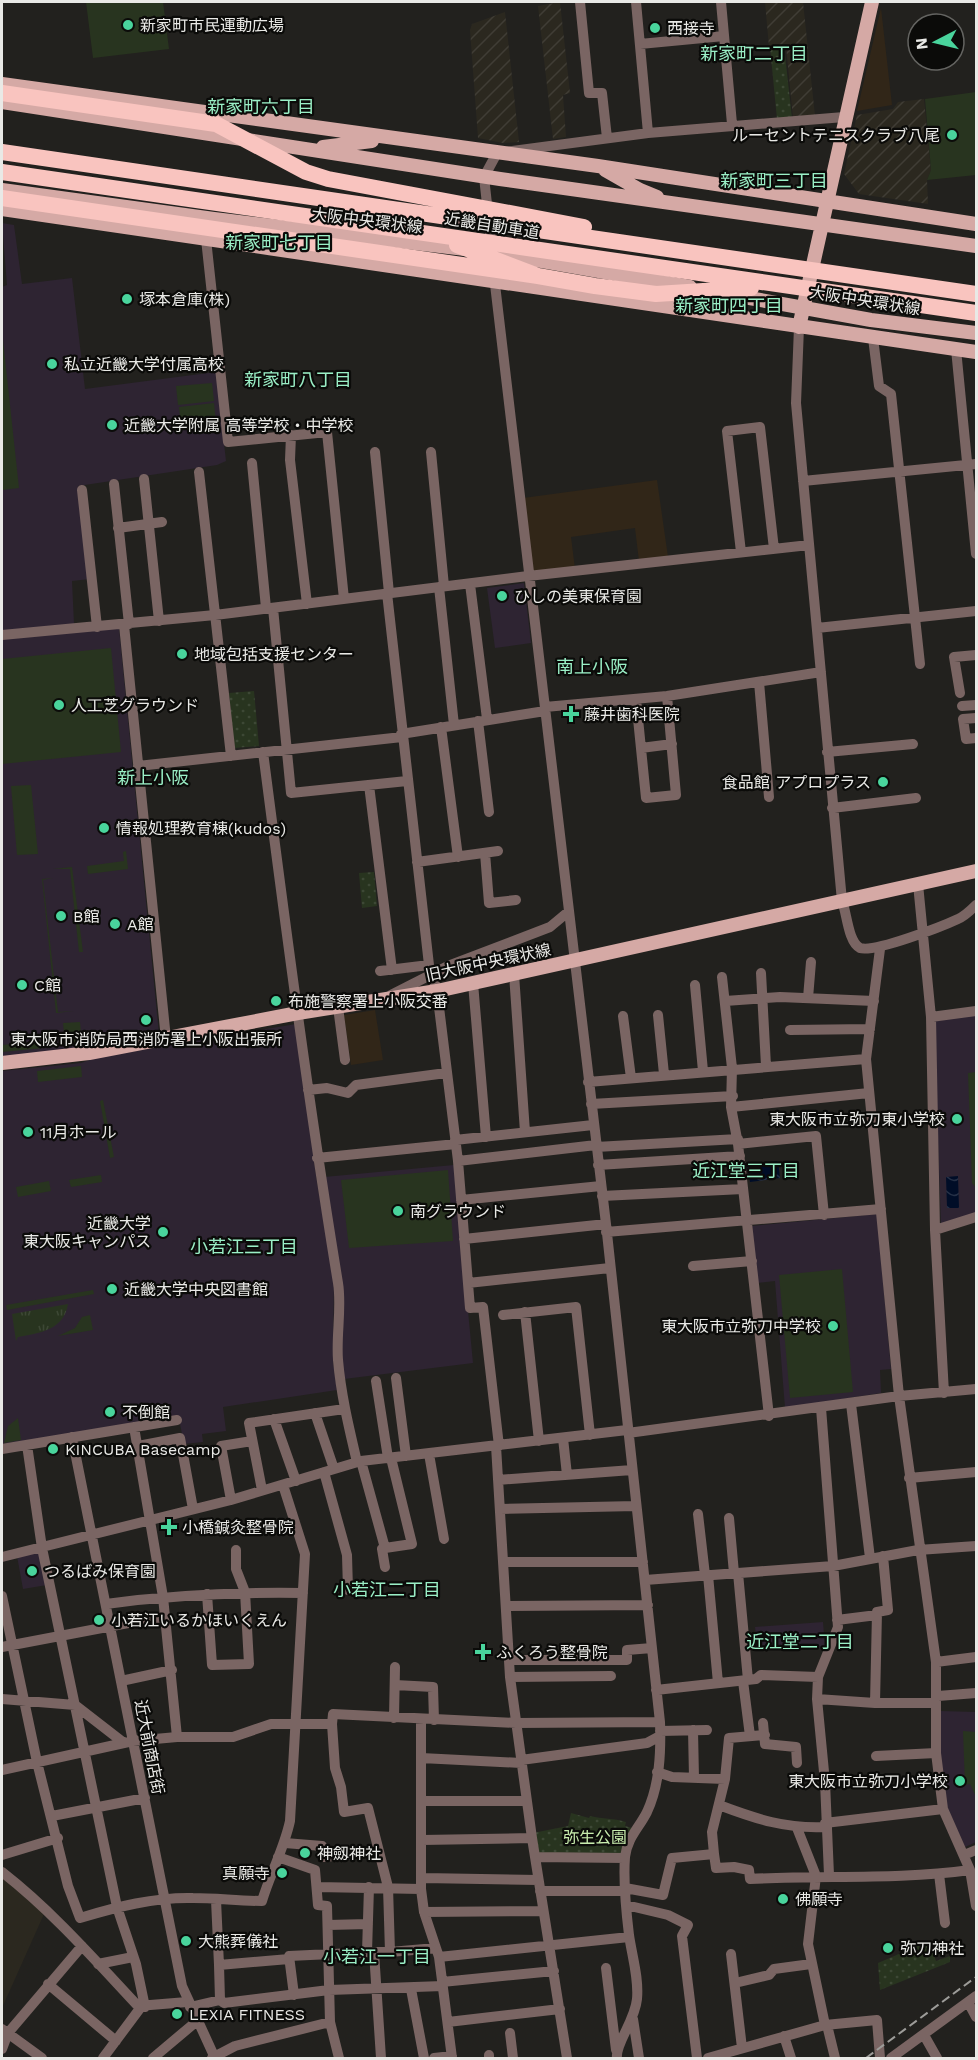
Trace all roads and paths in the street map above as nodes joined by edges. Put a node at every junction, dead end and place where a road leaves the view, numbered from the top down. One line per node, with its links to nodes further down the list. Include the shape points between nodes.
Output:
1 (580, 2): 13 (street, via 590,93 602,93)
2 (636, 2): 6 (street)
3 (721, 2): 5 (street)
4 (872, 2): 10 (main road)
5 (724, 36): 6 (street); 11 (street)
6 (640, 44): 12 (street)
7 (2, 84): 14 (main road)
8 (2, 93): 34 (highway, via 216,124 306,172 328,179)
9 (2, 102): 15 (main road)
10 (844, 117): 11 (street); 23 (main road)
11 (732, 124): 12 (street)
12 (648, 133): 13 (street)
13 (607, 138): 17 (street)
14 (394, 139): 15 (main road); 17 (main road)
15 (306, 149): 20 (main road)
16 (2, 152): 34 (highway, 近畿自動車道)
17 (498, 153): 18 (main road); 20 (street)
18 (598, 166): 23 (main road); 24 (main road, via 640,190)
19 (2, 172): 28 (highway, 近畿自動車道)
20 (484, 177): 24 (main road); 33 (street)
21 (2, 190): 33 (main road, 大阪中央環状線)
22 (2, 198): 35 (highway)
23 (827, 201): 26 (main road); 27 (main road)
24 (686, 207): 27 (main road)
25 (2, 209): 31 (main road)
26 (976, 224)
27 (823, 225): 29 (main road); 39 (main road)
28 (428, 233): 35 (highway); 37 (highway, 近畿自動車道)
29 (916, 237): 30 (main road); 32 (main road)
30 (976, 238)
31 (206, 239): 36 (main road); 46 (street, via 228,442)
32 (976, 246)
33 (492, 253): 36 (street); 39 (main road, 大阪中央環状線)
34 (771, 264): 38 (highway, 近畿自動車道)
35 (538, 276): 37 (highway, via 656,294)
36 (495, 281): 41 (main road); 64 (street)
37 (785, 286): 40 (highway, 近畿自動車道)
38 (976, 294)
39 (803, 307): 41 (main road); 42 (main road, 大阪中央環状線)
40 (976, 313)
41 (799, 327): 43 (main road); 54 (street, via 795,375)
42 (976, 333)
43 (873, 338): 44 (main road); 51 (street, via 879,386 891,394)
44 (956, 349): 45 (main road); 50 (street)
45 (976, 352)
46 (291, 435): 68 (street, via 327,432); 69 (street, via 290,460)
47 (375, 452): 67 (street)
48 (431, 452): 66 (street)
49 (252, 464): 70 (street)
50 (972, 464): 51 (street); 63 (street)
51 (901, 471): 54 (street); 73 (street)
52 (199, 472): 72 (street)
53 (144, 479): 58 (street)
54 (803, 481): 60 (street)
55 (114, 484): 59 (street)
56 (81, 490): 76 (street)
57 (162, 522): 58 (street)
58 (148, 524): 59 (street); 74 (street)
59 (118, 528): 75 (street)
60 (809, 545): 61 (street); 77 (street)
61 (774, 549): 62 (street); 62 (street, via 760,427 727,431)
62 (741, 552): 64 (street)
63 (976, 554)
64 (528, 576): 65 (street); 88 (street)
65 (470, 584): 66 (street); 90 (street)
66 (441, 587): 67 (street); 91 (street)
67 (388, 593): 68 (street); 93 (street)
68 (344, 599): 69 (street)
69 (307, 604): 70 (street)
70 (270, 608): 72 (street); 98 (street)
71 (976, 611): 73 (street)
72 (215, 615): 74 (street); 101 (street)
73 (913, 617): 77 (street); 80 (street)
74 (159, 621): 75 (street)
75 (127, 624): 76 (street); 102 (street)
76 (98, 627): 78 (street)
77 (817, 628): 81 (street)
78 (2, 635)
79 (976, 655): 83 (street, via 954,657)
80 (920, 664)
81 (821, 672): 82 (street); 100 (street)
82 (759, 682): 84 (street); 105 (street)
83 (960, 693)
84 (667, 696): 85 (street); 95 (street)
85 (636, 699): 88 (street); 97 (street)
86 (976, 705): 87 (street)
87 (962, 706)
88 (545, 709): 90 (street); 118 (street)
89 (976, 718): 94 (street, via 963,719 966,738)
90 (482, 720): 91 (street); 108 (street)
91 (454, 725): 92 (street)
92 (441, 727): 93 (street); 111 (street)
93 (401, 735): 98 (street); 103 (street)
94 (976, 738)
95 (672, 744): 97 (street); 97 (street, via 676,795 646,798)
96 (913, 744): 100 (street)
97 (641, 748)
98 (286, 749): 99 (street); 104 (street, via 291,793)
99 (263, 752): 101 (street); 139 (street)
100 (828, 752): 107 (street)
101 (231, 756): 102 (street)
102 (138, 766): 145 (street)
103 (407, 780): 104 (street); 112 (street)
104 (369, 785): 123 (street)
105 (769, 797)
106 (916, 798): 107 (street)
107 (832, 808): 116 (street)
108 (489, 812)
109 (498, 851): 110 (street)
110 (485, 853): 111 (street); 115 (street, via 489,903)
111 (458, 857): 112 (street)
112 (417, 862): 124 (street)
113 (976, 871): 114 (main road, 旧大阪中央環状線)
114 (918, 884): 116 (main road, 旧大阪中央環状線); 119 (street)
115 (516, 900)
116 (842, 901): 120 (street, via 854,942 861,948); 121 (main road, 旧大阪中央環状線)
117 (976, 905): 119 (street, via 961,919)
118 (568, 912): 121 (street); 124 (street, via 550,927)
119 (923, 931): 120 (street); 142 (street)
120 (880, 949): 136 (street)
121 (574, 960): 127 (main road, 旧大阪中央環状線); 155 (street)
122 (811, 962): 132 (street)
123 (392, 970): 124 (street); 125 (street)
124 (431, 970): 131 (street); 134 (street)
125 (380, 971)
126 (761, 973): 133 (street)
127 (514, 974): 129 (main road, 旧大阪中央環状線); 161 (street)
128 (722, 977): 135 (street)
129 (473, 983): 131 (main road, 旧大阪中央環状線); 162 (street)
130 (695, 985): 151 (street)
131 (437, 991): 134 (main road, 旧大阪中央環状線); 152 (street)
132 (808, 998): 133 (street); 136 (street)
133 (763, 999): 135 (street); 149 (street)
134 (380, 1000): 137 (main road, 旧大阪中央環状線)
135 (725, 1001): 150 (street)
136 (874, 1001): 143 (street)
137 (338, 1007): 139 (main road, 旧大阪中央環状線); 147 (street)
138 (976, 1011): 142 (street)
139 (298, 1014): 145 (main road, 旧大阪中央環状線); 156 (street)
140 (658, 1015): 153 (street)
141 (623, 1016): 154 (street)
142 (931, 1017): 178 (street)
143 (870, 1029): 144 (street); 146 (street)
144 (790, 1030)
145 (166, 1039): 148 (main road, 旧大阪中央環状線)
146 (866, 1059): 149 (street); 157 (street)
147 (345, 1060)
148 (2, 1063)
149 (766, 1066): 150 (street)
150 (732, 1068): 151 (street); 158 (street)
151 (703, 1071): 153 (street)
152 (446, 1073): 156 (street, via 356,1085 348,1093 327,1088); 163 (street)
153 (664, 1074): 154 (street)
154 (631, 1078): 155 (street)
155 (588, 1082): 159 (street)
156 (308, 1090): 167 (street)
157 (869, 1093): 158 (street); 173 (street)
158 (732, 1102): 159 (street); 164 (street)
159 (591, 1104): 160 (street)
160 (593, 1125): 161 (street); 165 (street)
161 (525, 1132): 162 (street)
162 (486, 1137): 163 (street)
163 (455, 1142): 167 (street); 168 (street)
164 (738, 1142): 165 (street); 166 (street); 174 (street, via 816,1136)
165 (596, 1146): 168 (street); 169 (street)
166 (740, 1156): 169 (street); 170 (street)
167 (317, 1158): 195 (street, via 339,1286 338,1359)
168 (458, 1161): 172 (street)
169 (598, 1165): 171 (street)
170 (744, 1188): 171 (street); 176 (street)
171 (602, 1191): 172 (street); 177 (street)
172 (461, 1200): 179 (street)
173 (881, 1209): 174 (street); 192 (street)
174 (824, 1215): 176 (street)
175 (976, 1217): 178 (street)
176 (747, 1222): 177 (street); 180 (street)
177 (606, 1228): 179 (street); 182 (street)
178 (935, 1230): 189 (street)
179 (464, 1239): 183 (street)
180 (752, 1261): 181 (street); 197 (street)
181 (693, 1266)
182 (610, 1268): 183 (street); 201 (street)
183 (468, 1283): 209 (street, via 470,1308 483,1307)
184 (525, 1312): 185 (street); 202 (street, via 576,1307); 205 (street)
185 (503, 1315)
186 (396, 1378): 190 (street)
187 (376, 1381): 191 (street)
188 (976, 1389): 189 (street)
189 (944, 1393): 192 (street)
190 (398, 1394): 191 (street); 212 (street)
191 (378, 1396): 213 (street)
192 (899, 1396): 193 (street); 219 (street)
193 (851, 1404): 194 (street); 240 (street)
194 (821, 1408): 197 (street); 244 (street)
195 (344, 1409): 196 (street); 214 (street)
196 (315, 1413): 198 (street); 216 (street)
197 (769, 1416): 201 (street)
198 (274, 1419): 206 (street, via 249,1423); 221 (street)
199 (177, 1420): 200 (street)
200 (134, 1427): 203 (street); 208 (street)
201 (627, 1432): 202 (street); 215 (street)
202 (590, 1435): 204 (street)
203 (72, 1437): 207 (street); 231 (street, 近大前商店街)
204 (563, 1438): 205 (street); 218 (street)
205 (539, 1440): 209 (street)
206 (252, 1441): 223 (street); 224 (street, via 221,1446)
207 (27, 1445): 210 (street); 234 (street)
208 (138, 1446): 226 (street, via 180,1438); 230 (street)
209 (498, 1446): 211 (street); 220 (street)
210 (2, 1449)
211 (429, 1454): 212 (street); 232 (street)
212 (406, 1456): 213 (street)
213 (390, 1458): 214 (street); 235 (street, via 412,1544)
214 (359, 1462): 216 (street); 235 (street)
215 (632, 1470): 218 (street); 225 (street)
216 (329, 1471): 221 (street); 248 (street, via 347,1555)
217 (976, 1472): 219 (street)
218 (567, 1475): 220 (street)
219 (909, 1478): 237 (street)
220 (498, 1480): 227 (street)
221 (296, 1481): 222 (street)
222 (283, 1485): 223 (street); 250 (street, via 305,1554)
223 (262, 1490): 224 (street)
224 (231, 1500): 226 (street)
225 (636, 1506): 227 (street); 242 (street)
226 (193, 1509): 230 (street)
227 (501, 1509): 241 (street)
228 (698, 1514): 246 (street)
229 (729, 1518): 245 (street)
230 (150, 1521): 231 (street); 253 (street)
231 (92, 1536): 234 (street); 254 (street, 近大前商店街)
232 (444, 1539)
233 (976, 1546): 237 (street)
234 (42, 1548): 239 (street); 261 (street)
235 (385, 1548): 243 (street)
236 (236, 1550): 249 (street, via 236,1569)
237 (918, 1550): 238 (street); 266 (street)
238 (883, 1556): 240 (street); 257 (street, via 888,1610)
239 (2, 1557)
240 (870, 1558): 244 (street)
241 (503, 1562): 242 (street); 256 (street)
242 (643, 1562): 247 (street)
243 (385, 1566)
244 (833, 1566): 245 (street); 259 (street)
245 (736, 1573): 246 (street); 272 (street)
246 (706, 1575): 247 (street); 274 (street)
247 (645, 1580): 255 (street)
248 (348, 1590)
249 (245, 1592): 250 (street); 251 (street); 251 (street, via 249,1664 212,1665)
250 (303, 1593): 289 (street)
251 (207, 1594): 253 (street)
252 (2, 1596): 262 (street)
253 (163, 1597): 254 (street); 258 (street)
254 (106, 1604): 260 (street, 近大前商店街)
255 (648, 1605): 256 (street); 263 (street)
256 (506, 1606): 265 (street)
257 (877, 1615): 259 (street); 282 (street)
258 (165, 1616): 260 (street); 268 (street)
259 (837, 1620): 271 (street)
260 (110, 1626): 261 (street); 273 (street, 近大前商店街)
261 (61, 1635): 262 (street); 283 (street)
262 (7, 1646): 281 (street)
263 (652, 1648): 265 (street, via 627,1650 627,1660); 276 (street)
264 (976, 1657): 266 (street)
265 (509, 1660): 270 (street)
266 (936, 1662): 279 (street)
267 (395, 1667): 275 (street)
268 (172, 1670): 273 (street); 296 (street)
269 (611, 1676): 270 (street)
270 (510, 1677): 287 (street)
271 (818, 1677): 272 (street, via 761,1675); 278 (street)
272 (746, 1680): 274 (street); 295 (street)
273 (121, 1681): 297 (street, 近大前商店街)
274 (718, 1683): 276 (street)
275 (395, 1685): 284 (street); 286 (street, via 433,1687)
276 (656, 1690): 291 (street)
277 (976, 1693): 279 (street)
278 (817, 1698): 282 (street); 316 (street)
279 (937, 1699): 282 (street); 299 (street)
280 (2, 1700): 281 (street)
281 (25, 1700): 283 (street); 302 (street)
282 (875, 1703)
283 (75, 1705): 297 (street); 298 (street)
284 (394, 1718): 285 (street); 290 (street, via 333,1714)
285 (421, 1719): 286 (street); 301 (street)
286 (434, 1720): 287 (street)
287 (516, 1723): 291 (street); 303 (street)
288 (763, 1723): 294 (street)
289 (296, 1724): 290 (street); 296 (street, via 262,1726 249,1734 232,1737); 321 (street)
290 (332, 1724): 323 (street, via 344,1812 368,1809)
291 (660, 1730): 292 (street); 303 (street, via 647,1743); 306 (street)
292 (693, 1730): 293 (street); 307 (street)
293 (707, 1730)
294 (765, 1735): 295 (street); 304 (street, via 765,1744 796,1747)
295 (750, 1736): 308 (street, via 729,1738)
296 (177, 1737): 297 (street)
297 (129, 1742): 298 (street); 309 (street, 近大前商店街)
298 (86, 1751): 302 (street); 313 (street)
299 (936, 1753): 300 (street); 314 (street)
300 (876, 1756)
301 (421, 1758): 303 (street); 310 (street)
302 (37, 1762): 305 (street); 315 (street)
303 (521, 1762): 311 (street)
304 (797, 1763)
305 (2, 1770)
306 (657, 1772): 307 (street); 329 (street, via 647,1813 631,1837)
307 (693, 1778): 308 (street)
308 (725, 1779): 312 (street)
309 (145, 1798): 313 (street); 341 (street, 近大前商店街)
310 (421, 1801): 311 (street); 320 (street)
311 (526, 1801): 319 (street)
312 (719, 1805): 317 (street); 324 (street, via 712,1832)
313 (98, 1807): 315 (street); 345 (street)
314 (944, 1809): 316 (street); 326 (street)
315 (52, 1816): 318 (street)
316 (825, 1825): 317 (street); 333 (street)
317 (797, 1828): 334 (street)
318 (58, 1838): 325 (street); 345 (street, via 68,1886 80,1918)
319 (532, 1838): 320 (street); 328 (street)
320 (422, 1840): 335 (street)
321 (285, 1843): 323 (street, via 322,1846 324,1857); 327 (street)
322 (976, 1850): 326 (street)
323 (379, 1851): 339 (street)
324 (714, 1854): 334 (street, via 716,1868 749,1870 750,1879); 340 (street, via 672,1858 663,1895)
325 (2, 1855)
326 (964, 1855): 330 (street)
327 (279, 1857): 337 (street, via 315,1870); 342 (street, via 262,1901)
328 (535, 1857): 329 (street); 336 (street)
329 (625, 1858): 340 (street)
330 (970, 1870): 332 (street); 344 (street)
331 (2, 1872): 353 (street)
332 (939, 1874): 333 (street, via 881,1878); 348 (street)
333 (829, 1875): 334 (street)
334 (816, 1876): 362 (street, via 808,1944)
335 (422, 1883): 336 (street); 339 (street); 347 (street)
336 (539, 1885): 340 (street); 346 (street)
337 (316, 1887): 338 (street); 350 (street, via 318,1905 327,1906)
338 (369, 1887): 339 (street); 349 (street)
339 (388, 1887): 355 (street)
340 (625, 1889): 343 (street)
341 (165, 1900): 342 (street); 345 (street); 375 (street, 近大前商店街)
342 (216, 1900): 363 (street)
343 (626, 1905): 351 (street); 404 (street, via 668,1915 688,1925 682,1936)
344 (976, 1906)
345 (117, 1907): 359 (street)
346 (543, 1911): 347 (street); 352 (street)
347 (424, 1912): 357 (street)
348 (945, 1923)
349 (368, 1924): 350 (street); 354 (street)
350 (328, 1925): 356 (street)
351 (629, 1937): 352 (street); 379 (street, via 637,1995)
352 (548, 1944): 357 (street); 365 (street)
353 (82, 1946): 361 (street); 367 (street)
354 (371, 1952): 355 (street); 356 (street); 369 (street)
355 (390, 1952): 357 (street)
356 (329, 1953): 360 (street); 371 (street)
357 (437, 1953): 368 (street)
358 (731, 1954): 366 (street)
359 (133, 1956): 361 (street); 376 (street)
360 (289, 1959): 363 (street); 372 (street)
361 (98, 1964): 376 (street)
362 (811, 1964): 366 (street, via 774,1969 769,1975); 383 (street)
363 (219, 1965): 374 (street)
364 (606, 1968): 391 (street)
365 (554, 1971): 368 (street); 377 (street)
366 (735, 1983): 390 (street)
367 (48, 1984): 384 (street); 388 (street)
368 (442, 1984): 370 (street); 382 (street)
369 (377, 1989): 370 (street); 371 (street); 398 (street)
370 (411, 1989): 399 (street)
371 (329, 1990): 372 (street); 381 (street)
372 (294, 1995): 374 (street, via 224,2003)
373 (972, 1999): 378 (street); 386 (street)
374 (220, 2000): 375 (street)
375 (189, 2005): 376 (street); 380 (street, 近大前商店街)
376 (143, 2007): 388 (street)
377 (560, 2009): 382 (street); 402 (street)
378 (976, 2017)
379 (633, 2019): 391 (street); 403 (street)
380 (197, 2020): 395 (street); 396 (street, 近大前商店街)
381 (330, 2022): 396 (street, via 235,2046); 397 (street)
382 (448, 2022): 392 (street)
383 (826, 2025): 387 (street); 407 (street); 408 (street, via 878,2020)
384 (5, 2031): 389 (street); 393 (street)
385 (510, 2033): 401 (street)
386 (924, 2035): 409 (street); 410 (street)
387 (784, 2036): 390 (street); 406 (street)
388 (116, 2041): 394 (street)
389 (2, 2049)
390 (738, 2052): 405 (street)
391 (616, 2054)
392 (452, 2057): 400 (street)
393 (42, 2058)
394 (103, 2058)
395 (153, 2058)
396 (214, 2058)
397 (339, 2058)
398 (381, 2058)
399 (424, 2058)
400 (434, 2058)
401 (513, 2058)
402 (567, 2058)
403 (639, 2058)
404 (697, 2058)
405 (708, 2058)
406 (791, 2058)
407 (835, 2058)
408 (880, 2058)
409 (891, 2058)
410 (937, 2058)

